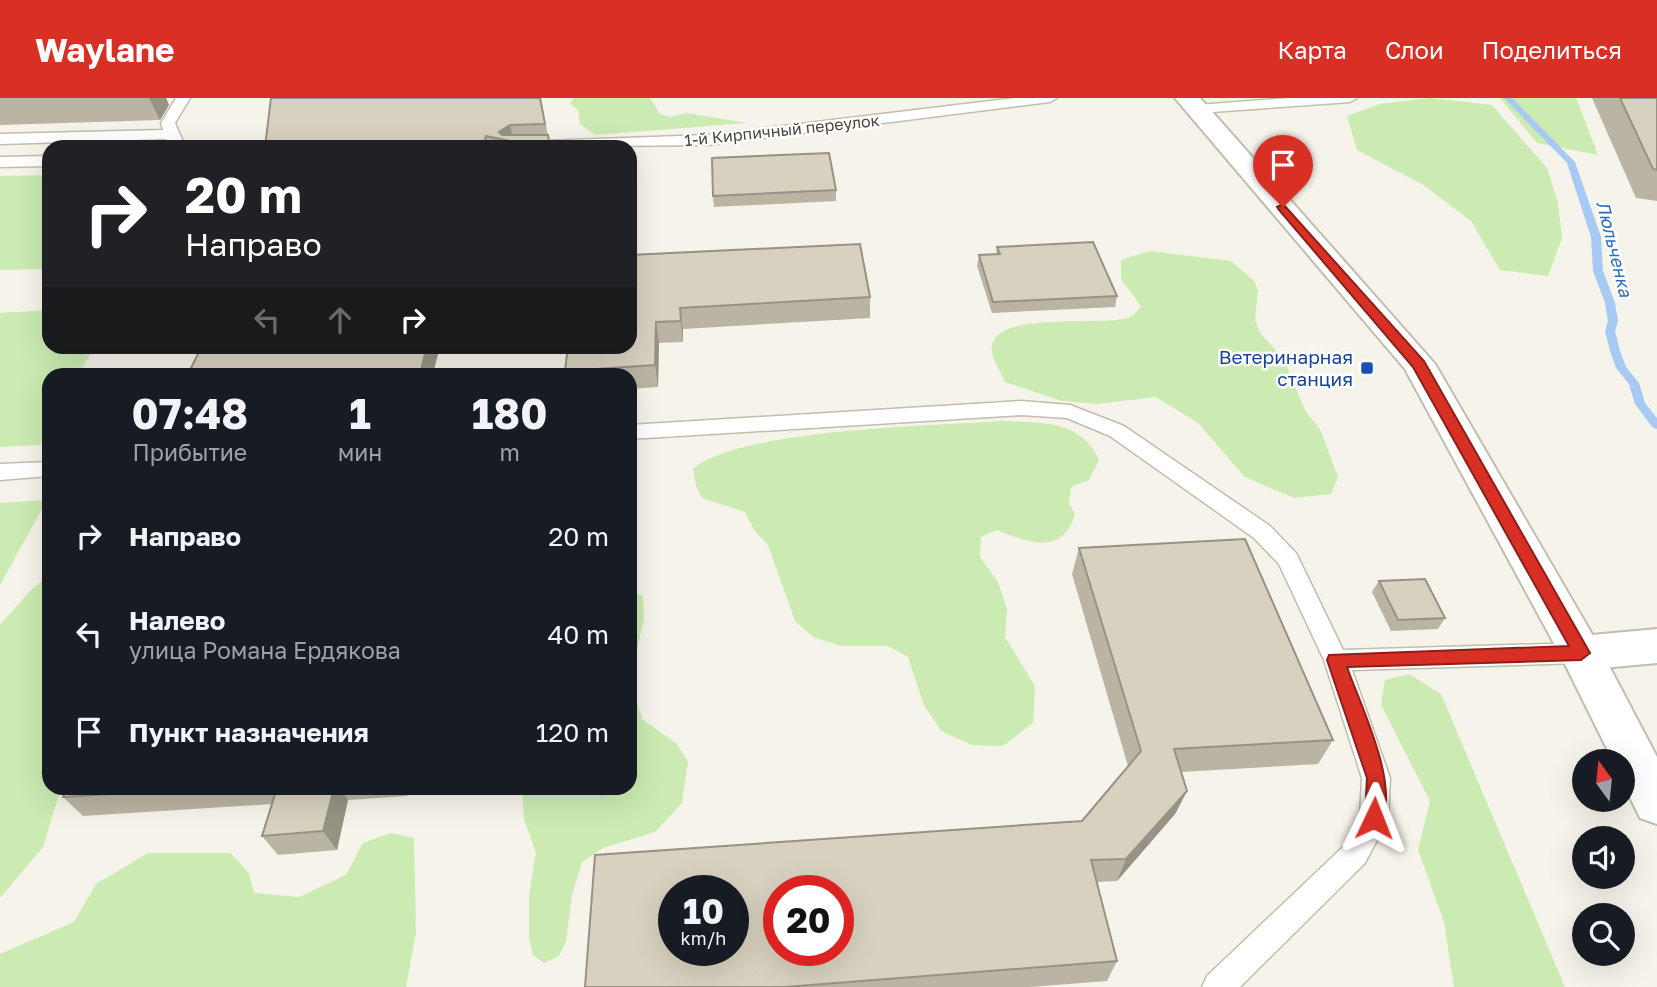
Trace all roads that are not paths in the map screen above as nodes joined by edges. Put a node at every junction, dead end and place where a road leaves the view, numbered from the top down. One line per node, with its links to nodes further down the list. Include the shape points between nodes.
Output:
1 (183, 98): 7 (lane, via 168,123)
2 (1050, 98): 8 (lane, 1-й Кирпичный переулок, via 708,140)
3 (1350, 98): 4 (lane)
4 (1193, 104): 15 (street, via 1419,365)
5 (0, 139): 6 (lane)
6 (88, 140)
7 (175, 140)
8 (637, 143)
9 (42, 161): 10 (lane)
10 (0, 162)
11 (637, 432): 16 (lane, via 1021,408 1070,412 1117,431 1262,532 1289,559)
12 (42, 469): 13 (lane)
13 (0, 472)
14 (1657, 646): 15 (street)
15 (1581, 653): 16 (lane); 17 (street)
16 (1336, 660): 18 (lane, via 1376,778 1374,818 1356,854)
17 (1657, 803)
18 (1217, 987)

